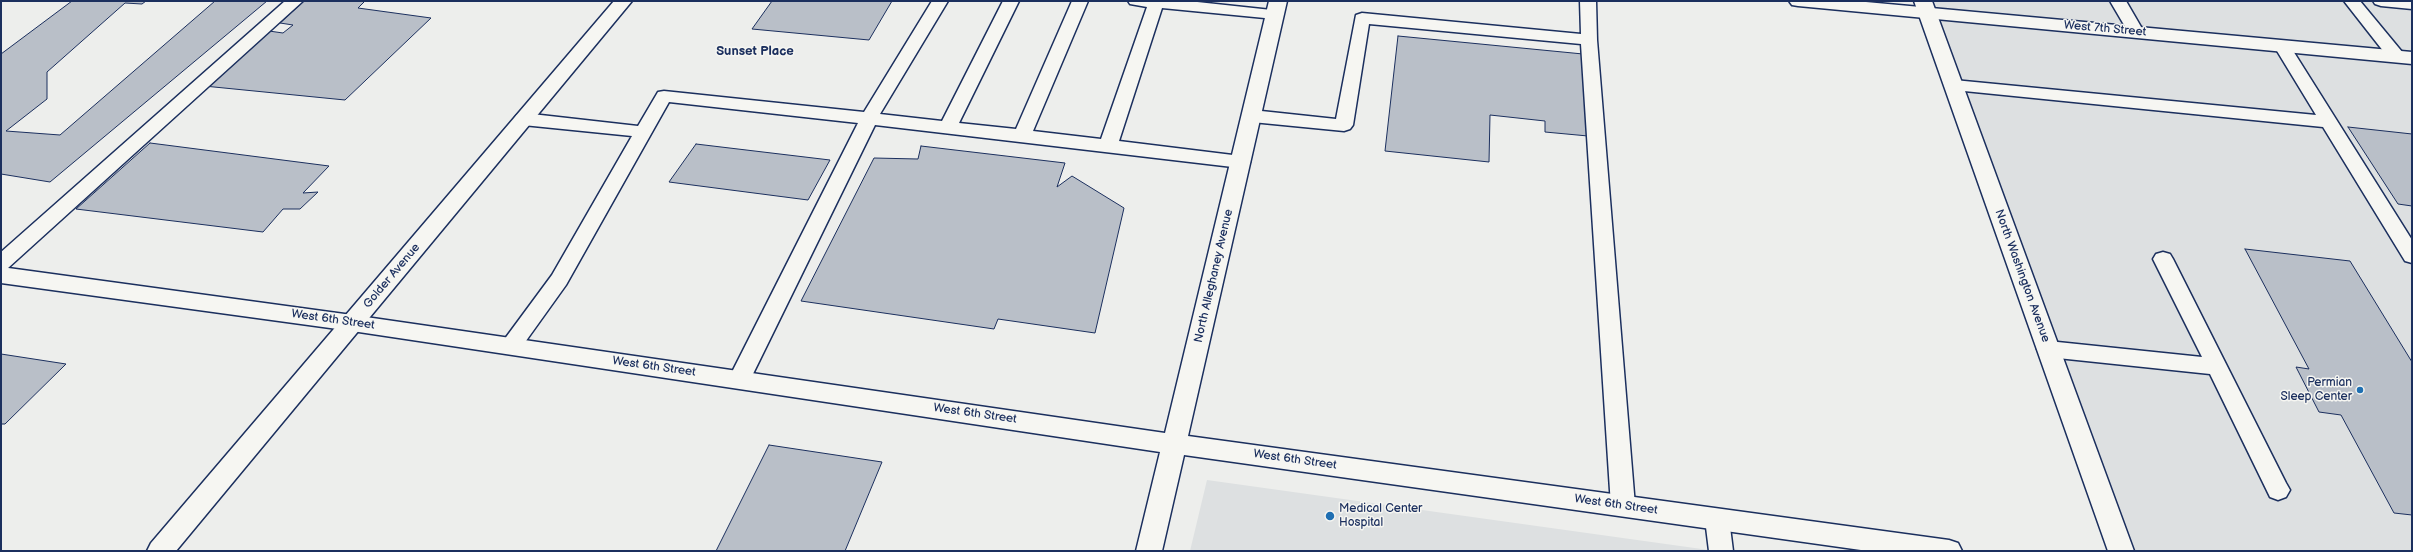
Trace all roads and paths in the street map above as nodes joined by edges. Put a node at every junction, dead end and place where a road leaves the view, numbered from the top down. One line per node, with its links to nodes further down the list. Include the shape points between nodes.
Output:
1 (295, 1): 32 (lane)
2 (623, 1): 23 (street, Golder Avenue)
3 (940, 1): 22 (lane)
4 (1011, 1): 25 (lane)
5 (1080, 1): 27 (lane)
6 (1136, 1): 12 (lane)
7 (1588, 1): 17 (lane)
8 (1798, 1): 15 (street, West 7th Street)
9 (2118, 1): 16 (lane)
10 (2352, 1): 19 (lane)
11 (2381, 1): 13 (lane)
12 (1156, 3): 14 (lane); 28 (lane)
13 (2412, 4)
14 (1277, 7): 21 (street, North Alleghaney Avenue)
15 (1925, 7): 16 (street, West 7th Street); 20 (street, North Washington Avenue)
16 (2136, 32): 18 (street, West 7th Street)
17 (1589, 40): 21 (lane, via 1362,18 1344,125); 41 (lane)
18 (2282, 46): 19 (street, West 7th Street); 24 (lane)
19 (2404, 58)
20 (1954, 85): 24 (lane); 36 (street, North Washington Avenue)
21 (1252, 116): 29 (street, North Alleghaney Avenue)
22 (870, 118): 25 (lane); 26 (lane, via 664,96); 38 (lane)
23 (523, 119): 26 (lane); 34 (street, Golder Avenue)
24 (2329, 122): 30 (lane)
25 (948, 127): 27 (lane)
26 (644, 132): 35 (lane, via 559,280)
27 (1022, 135): 28 (lane)
28 (1108, 146): 29 (lane)
29 (1241, 162): 39 (street, North Alleghaney Avenue)
30 (2412, 256)
31 (2163, 259): 37 (lane)
32 (1, 263)
33 (1, 274): 34 (street, West 6th Street)
34 (352, 323): 35 (street, West 6th Street); 43 (street, Golder Avenue)
35 (511, 346): 38 (street, West 6th Street)
36 (2048, 349): 37 (lane); 47 (street, North Washington Avenue)
37 (2217, 368): 40 (lane)
38 (740, 380): 39 (street, West 6th Street)
39 (1174, 444): 41 (street, West 6th Street); 44 (street, North Alleghaney Avenue)
40 (2278, 490)
41 (1623, 506): 42 (street, West 6th Street)
42 (1717, 519): 45 (lane); 46 (street, West 6th Street)
43 (160, 551)
44 (1149, 551)
45 (1721, 551)
46 (1948, 551)
47 (2121, 551)

